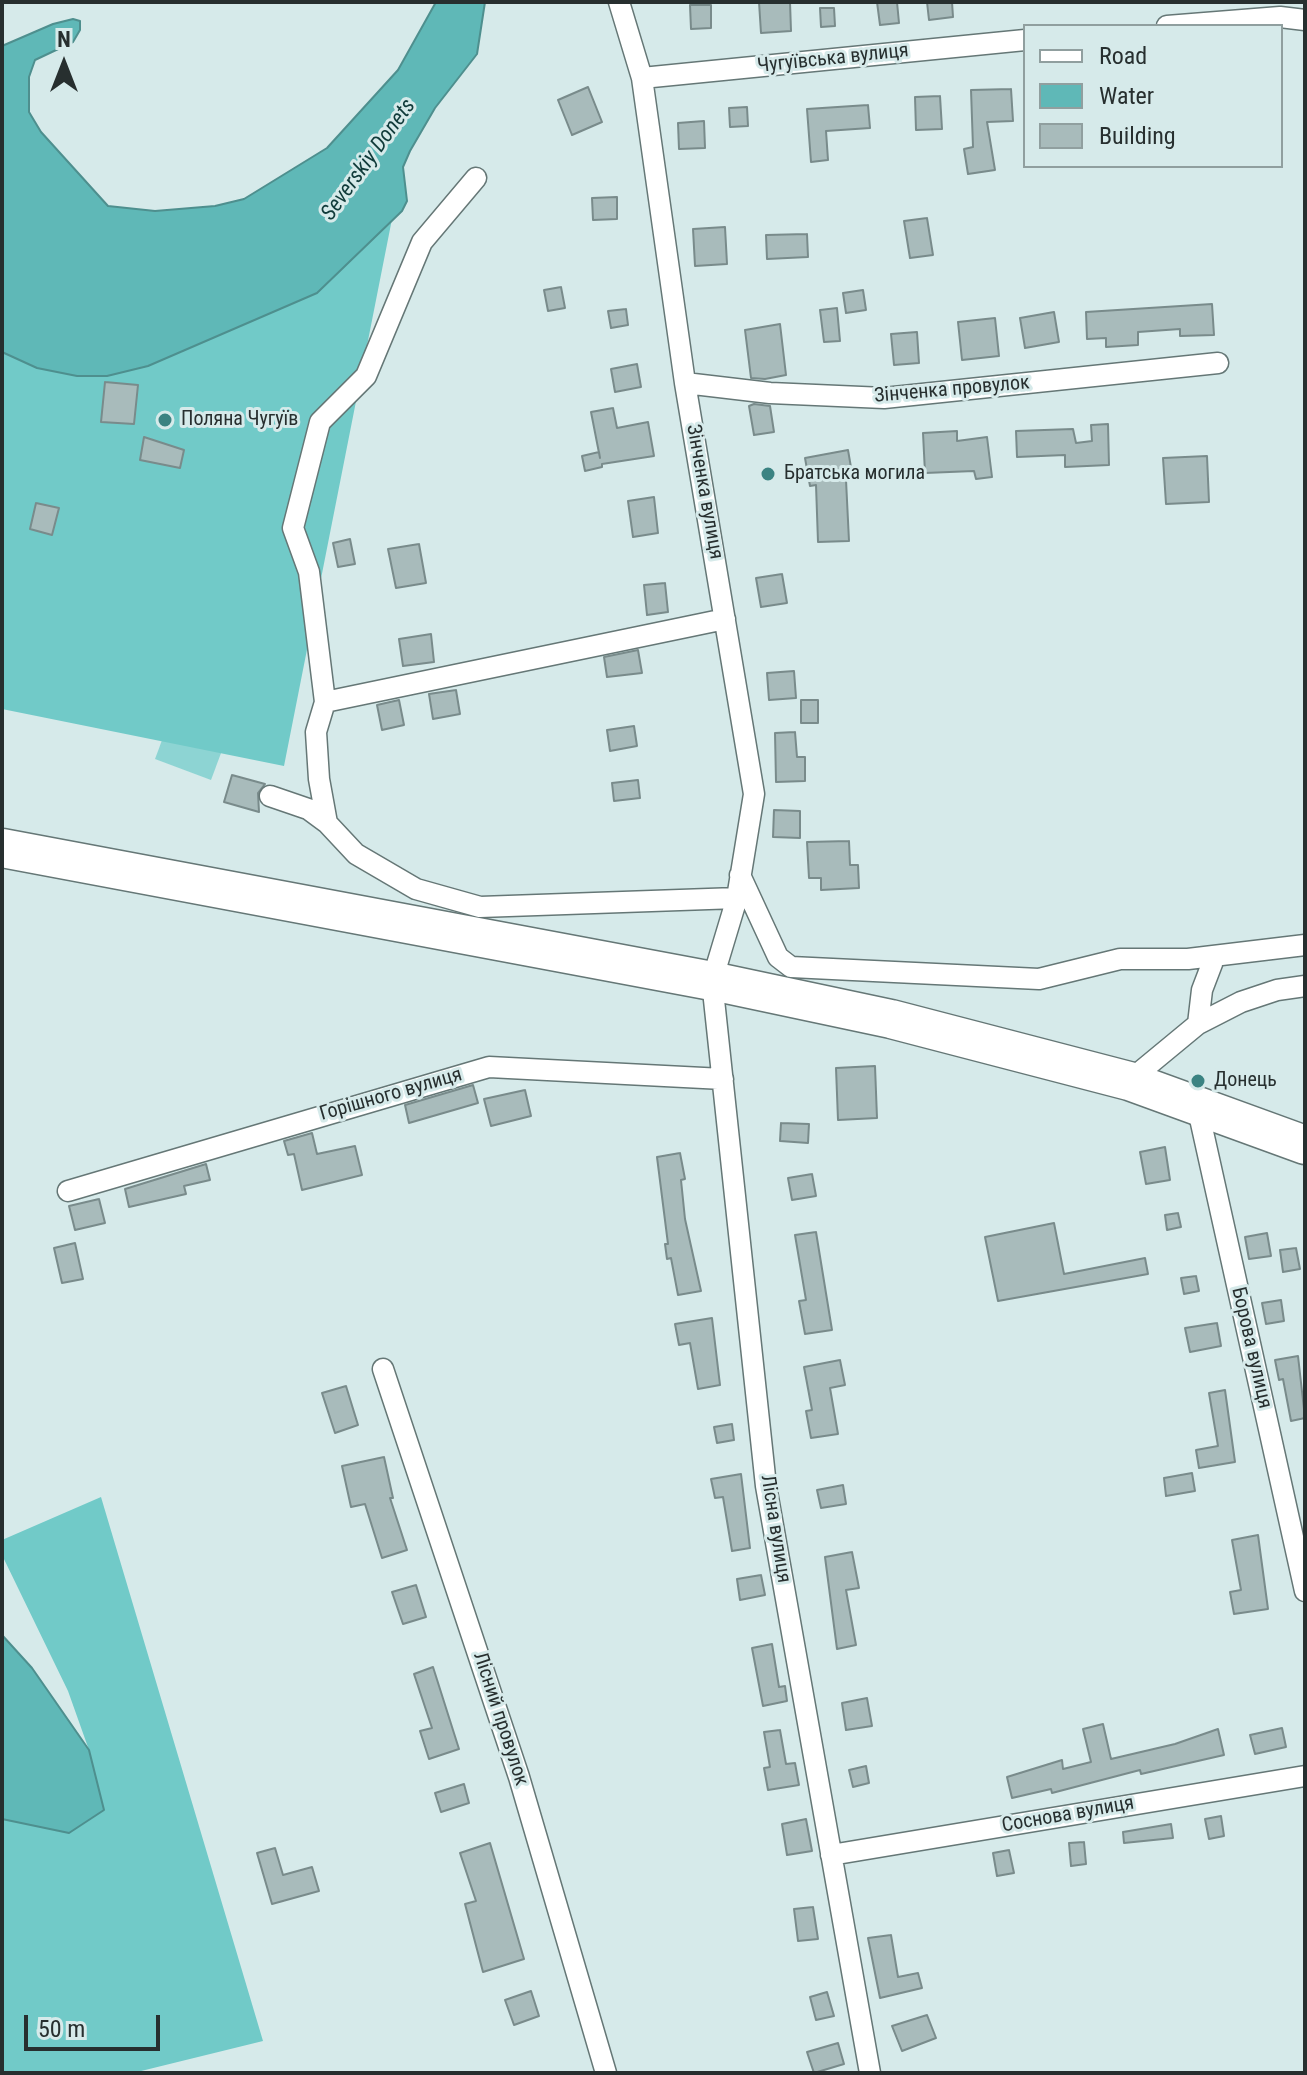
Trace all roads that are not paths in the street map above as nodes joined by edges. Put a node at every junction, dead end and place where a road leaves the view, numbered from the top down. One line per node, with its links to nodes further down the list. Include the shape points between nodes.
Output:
1 (619, 2): 5 (street, Зінченка вулиця)
2 (1305, 20): 3 (street)
3 (1192, 24)
4 (1023, 40): 5 (street, Чугуївська вулиця)
5 (642, 78): 8 (street, Зінченка вулиця)
6 (476, 178): 10 (street, via 422,242 366,376 320,422 293,528 309,572)
7 (1218, 363): 8 (street, Зінченка провулок, via 884,398)
8 (685, 383): 9 (street, Зінченка вулиця)
9 (725, 619): 10 (street); 14 (street, Зінченка вулиця, via 754,794)
10 (325, 702): 12 (street, via 316,732)
11 (270, 796): 12 (street, via 308,809)
12 (327, 823): 15 (street, via 356,854 416,889 480,907)
13 (2, 848): 18 (highway)
14 (740, 875): 15 (street, Зінченка вулиця); 17 (street, via 778,957 791,967 1039,979 1120,959)
15 (737, 898): 18 (street, Зінченка вулиця)
16 (1305, 945): 17 (street)
17 (1215, 956): 20 (street, via 1202,990)
18 (712, 981): 21 (street, Лісна вулиця); 22 (highway, via 891,1019)
19 (1305, 986): 20 (street, via 1241,1002)
20 (1198, 1024): 22 (street)
21 (723, 1079): 25 (street, Горішного вулиця, via 489,1067); 29 (street, Лісна вулиця, via 766,1486)
22 (1129, 1081): 23 (highway)
23 (1197, 1105): 24 (highway); 27 (street, Борова вулиця)
24 (1305, 1145)
25 (68, 1191)
26 (383, 1369): 30 (street, Лісний провулок, via 519,1777)
27 (1305, 1591)
28 (1305, 1776): 29 (street, Соснова вулиця)
29 (831, 1855): 31 (street, Лісна вулиця)
30 (606, 2073)
31 (870, 2073)

